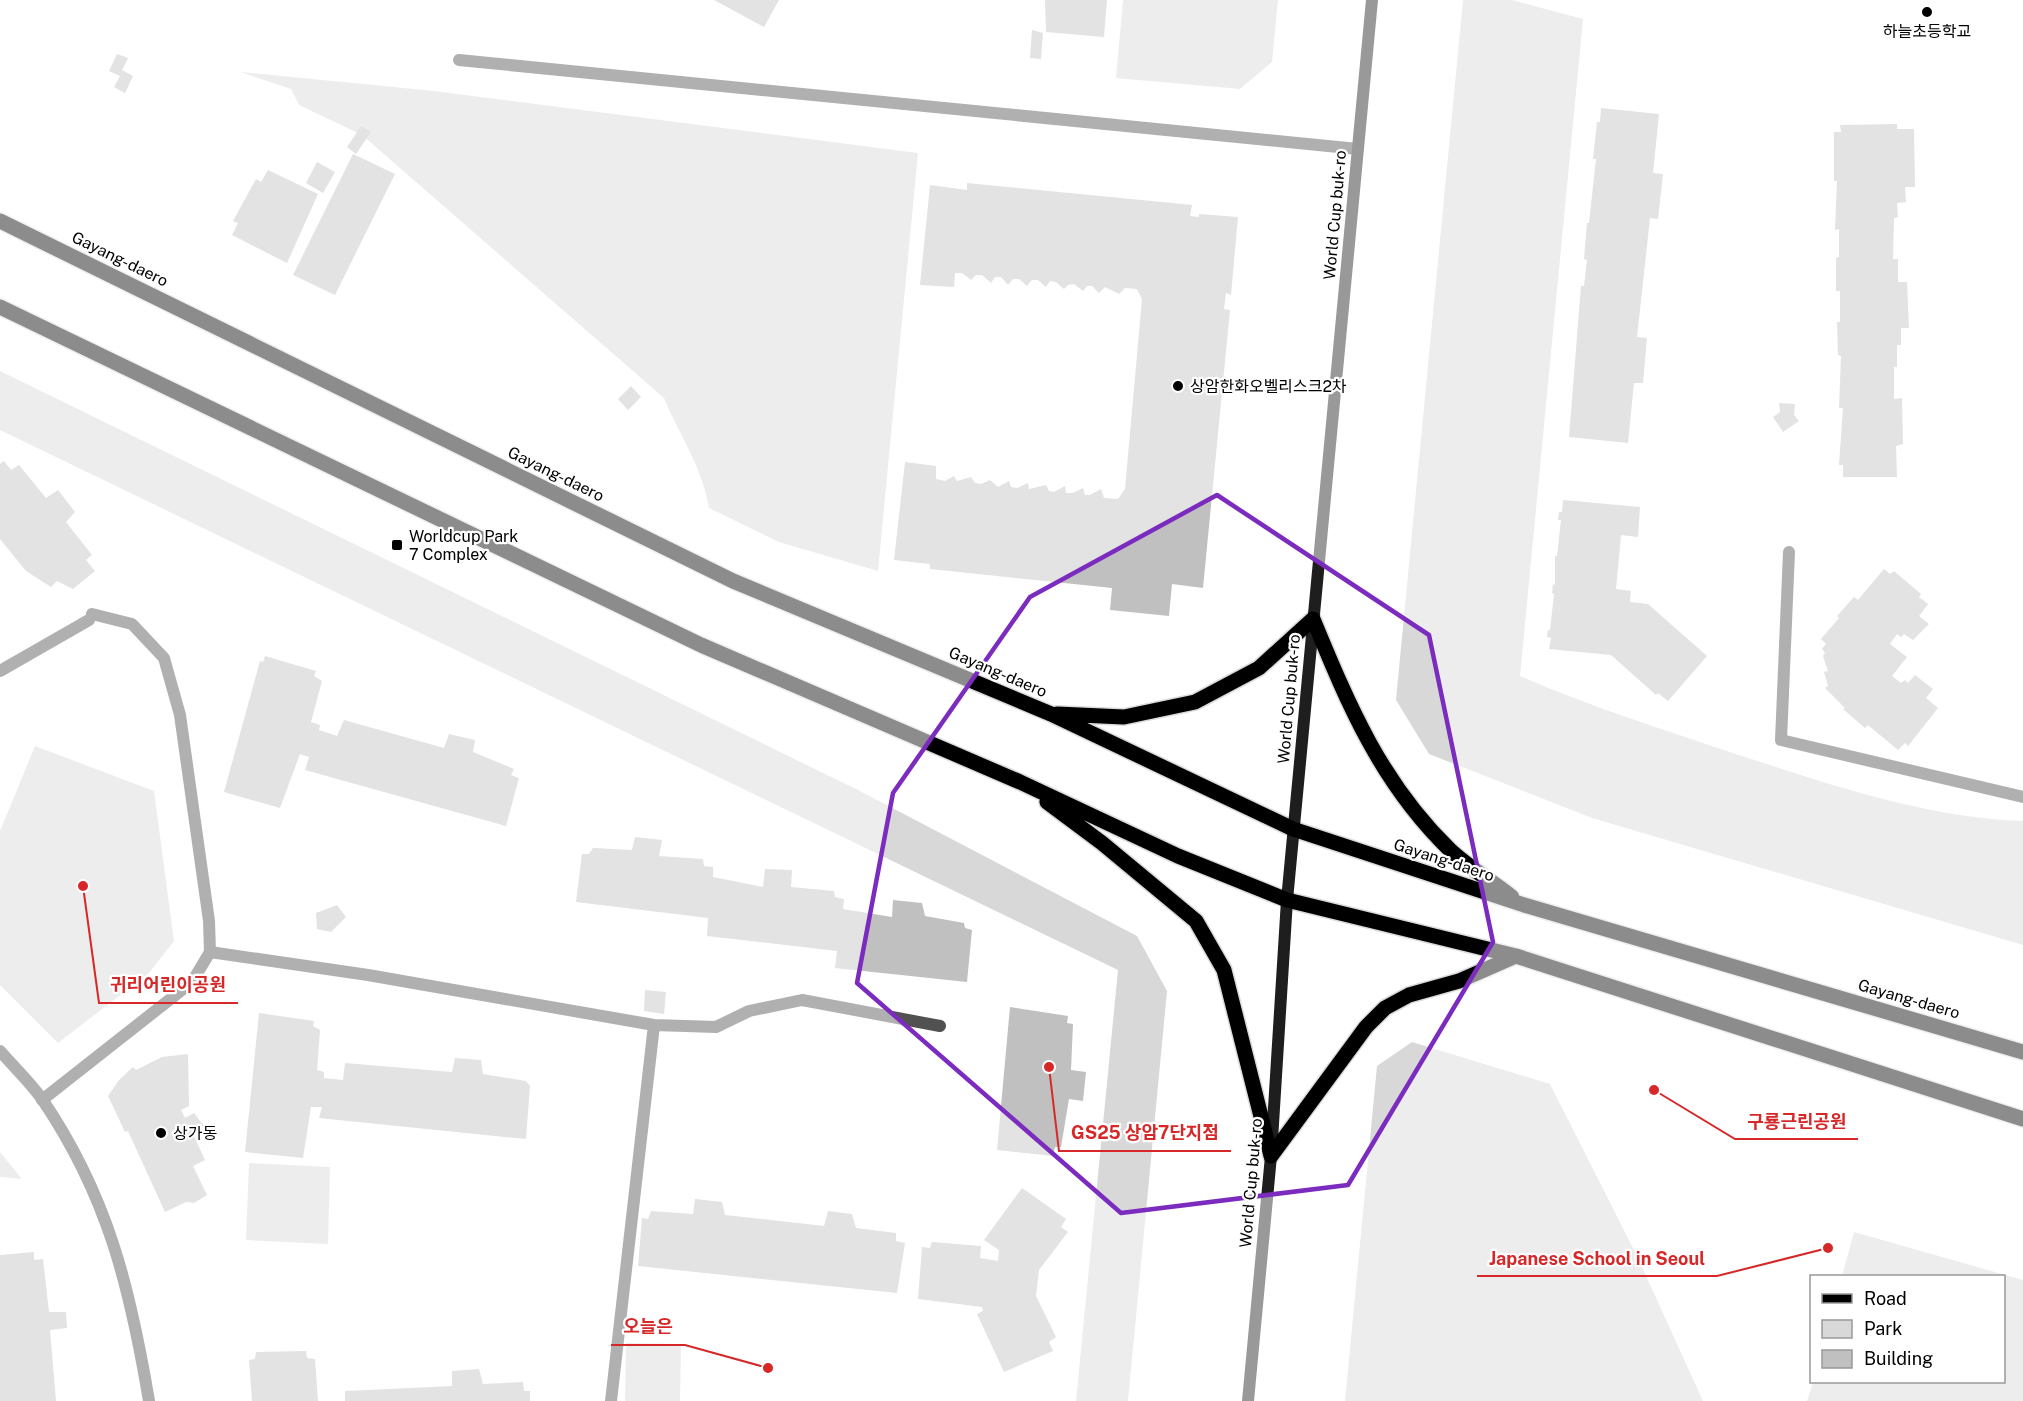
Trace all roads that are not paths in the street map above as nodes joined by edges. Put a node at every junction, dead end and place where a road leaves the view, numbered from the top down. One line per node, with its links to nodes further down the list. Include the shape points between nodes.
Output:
1 (1372, 0): 3 (main road, World Cup buk-ro)
2 (459, 60): 3 (street)
3 (1358, 149): 7 (main road, World Cup buk-ro)
4 (0, 221): 9 (main road, Gayang-daero, via 733,581)
5 (0, 307): 10 (main road, via 701,645)
6 (1789, 552): 11 (street, via 1781,740)
7 (1313, 619): 9 (main road, via 1259,668 1195,702 1124,717); 12 (main road, World Cup buk-ro); 14 (main road, via 1350,709 1393,785 1451,850)
8 (0, 671): 15 (street, via 91,617 132,624 164,658 180,715)
9 (1051, 714): 12 (main road, Gayang-daero)
10 (1020, 782): 13 (main road, via 1178,856); 23 (main road, via 1196,921 1224,970)
11 (2023, 797)
12 (1293, 829): 13 (main road, World Cup buk-ro); 14 (main road, Gayang-daero)
13 (1287, 900): 16 (main road); 23 (main road, World Cup buk-ro)
14 (1524, 905): 20 (main road, Gayang-daero)
15 (210, 952): 17 (street); 21 (street, via 192,982)
16 (1516, 956): 22 (main road); 23 (main road, via 1459,981 1409,995 1385,1008)
17 (654, 1025): 18 (street, via 716,1027 749,1011 801,1000); 25 (street)
18 (940, 1026)
19 (0, 1051): 21 (street)
20 (2023, 1052)
21 (42, 1100): 24 (street, via 76,1154 110,1228 134,1312)
22 (2023, 1119)
23 (1271, 1156): 26 (main road, World Cup buk-ro)
24 (150, 1401)
25 (611, 1401)
26 (1248, 1401)

